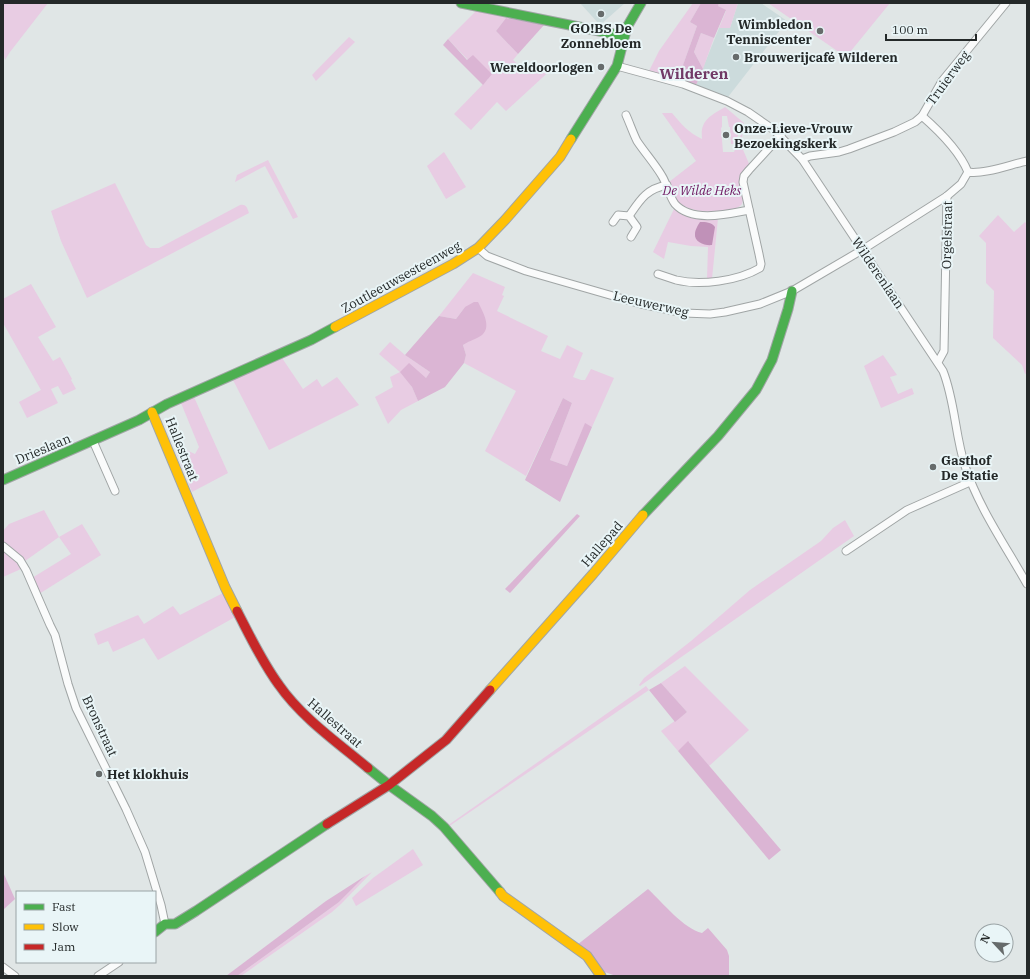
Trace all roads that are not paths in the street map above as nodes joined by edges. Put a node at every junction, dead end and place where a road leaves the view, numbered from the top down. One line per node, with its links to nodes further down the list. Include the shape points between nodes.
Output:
1 (461, 3): 4 (street)
2 (641, 3): 4 (street, Zoutleeuwsesteenweg)
3 (1006, 3): 7 (street, Truierweg, via 942,81)
4 (624, 36): 5 (street, Zoutleeuwsesteenweg)
5 (617, 66): 8 (street, Wilderenlaan, via 683,84 718,97 750,113); 18 (street, Zoutleeuwsesteenweg, via 560,157 511,215)
6 (626, 115): 12 (street, via 638,142)
7 (922, 116): 9 (street, via 894,132 849,149); 11 (street, via 961,159)
8 (781, 135): 9 (street, Wilderenlaan); 14 (street, via 744,176)
9 (802, 159): 19 (street, Wilderenlaan)
10 (1027, 160): 11 (street, via 985,171)
11 (968, 172): 13 (street, Orgelstraat, via 961,184)
12 (667, 185): 14 (street, via 675,203 688,212 712,216); 15 (street, via 649,191)
13 (947, 196): 19 (street, Leeuwerweg); 22 (street, Orgelstraat, via 944,351)
14 (749, 210): 20 (street, via 760,268 732,278 696,282 676,280)
15 (629, 216): 16 (street, via 618,215); 17 (street, via 637,227)
16 (613, 222)
17 (631, 237)
18 (478, 248): 21 (street, Leeuwerweg, via 487,256 526,271 641,304 684,313 710,314 740,309); 23 (street, Zoutleeuwsesteenweg, via 454,264 311,340)
19 (862, 250): 21 (street, Leeuwerweg); 22 (street, Wilderenlaan)
20 (658, 274)
21 (792, 291): 31 (street, Hallepad, via 768,370 756,390 718,436 644,514 446,740)
22 (938, 362): 26 (street, Wilderenlaan, via 948,382 960,446)
23 (152, 412): 24 (street, Drieslaan); 31 (street, Hallestraat, via 225,587 268,669 289,699 301,711)
24 (93, 441): 25 (street, Drieslaan); 27 (street)
25 (3, 480)
26 (970, 482): 29 (street, via 907,510); 30 (street, Wilderenlaan)
27 (115, 490)
28 (3, 546): 32 (street, Bronstraat, via 20,560 26,570 55,636 76,708 145,852)
29 (846, 551)
30 (1027, 584)
31 (389, 785): 32 (street, via 175,924); 38 (street, Hallestraat, via 444,827 503,896 587,956)
32 (165, 924): 33 (street)
33 (156, 931)
34 (118, 963): 37 (street)
35 (3, 967): 36 (street)
36 (15, 976)
37 (98, 976)
38 (601, 976)

